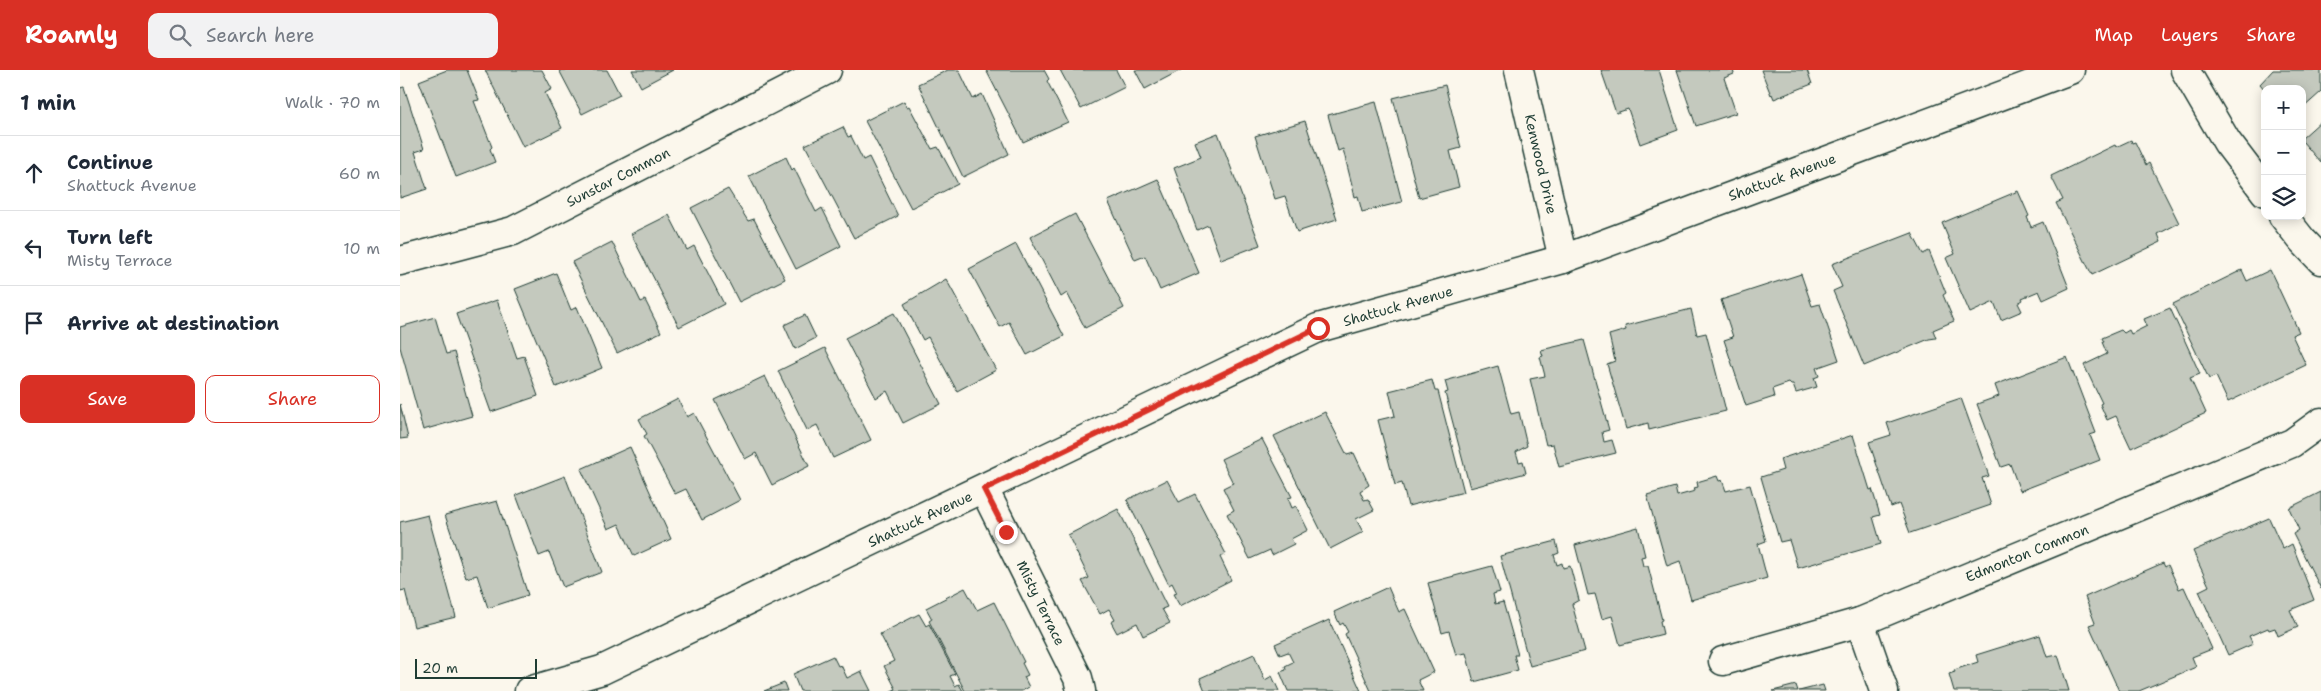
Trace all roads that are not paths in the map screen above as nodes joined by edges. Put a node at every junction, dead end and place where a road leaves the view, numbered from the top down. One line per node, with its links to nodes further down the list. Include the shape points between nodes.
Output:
1 (827, 70): 9 (street, Sunstar Common, via 513,231)
2 (1518, 70): 7 (street, Kenwood Drive)
3 (2070, 70): 7 (street, Shattuck Avenue)
4 (2185, 70): 5 (street, via 2227,142)
5 (2261, 187)
6 (2286, 220): 8 (street)
7 (1563, 259): 11 (street, Shattuck Avenue, via 1318,328)
8 (2321, 260)
9 (400, 261)
10 (2321, 422): 12 (street, Edmonton Common, via 2292,443)
11 (984, 489): 14 (street, Shattuck Avenue, via 602,670); 15 (street, Misty Terrace, via 1078,678)
12 (1860, 622): 13 (street, Edmonton Common); 16 (street)
13 (1723, 661)
14 (529, 691)
15 (1081, 691)
16 (1884, 691)

